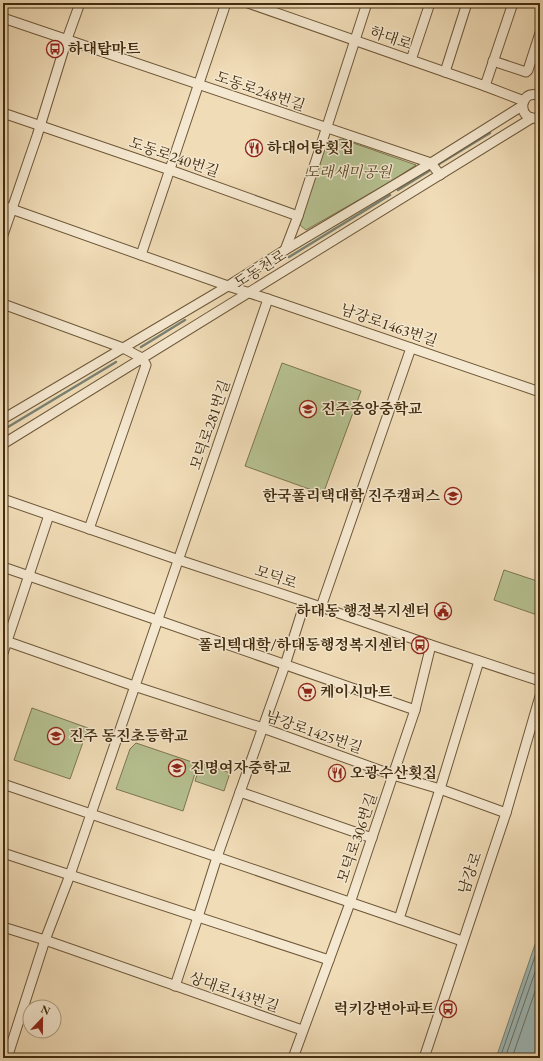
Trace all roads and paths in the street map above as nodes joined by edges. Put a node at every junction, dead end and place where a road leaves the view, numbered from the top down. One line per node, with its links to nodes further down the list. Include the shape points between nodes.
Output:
1 (80, 3): 10 (street)
2 (226, 3): 15 (street)
3 (248, 3): 11 (street, 하대로)
4 (367, 3): 11 (street)
5 (430, 3): 12 (street)
6 (467, 3): 14 (street)
7 (513, 3): 13 (street)
8 (3, 18): 10 (street, 도동로248번길)
9 (540, 34): 13 (street, via 526,72)
10 (67, 39): 15 (street, 도동로248번길); 21 (street)
11 (356, 40): 12 (street, 하대로); 22 (street)
12 (411, 60): 14 (street, 하대로)
13 (494, 61): 16 (street)
14 (445, 72): 16 (street, 하대로)
15 (198, 84): 22 (street, 도동로248번길); 24 (street)
16 (485, 86): 18 (street, 하대로)
17 (540, 95): 18 (street, 도동천로, via 532,94)
18 (523, 104): 20 (street, via 525,114); 23 (street, 도동천로)
19 (3, 113): 21 (street, 도동로240번길)
20 (536, 118): 25 (street, 도동천로)
21 (40, 125): 24 (street, 도동로240번길); 28 (street)
22 (326, 128): 23 (street, 도동로248번길); 29 (street)
23 (431, 163): 25 (street); 26 (street, 도동천로)
24 (170, 170): 29 (street, 도동로240번길); 32 (street)
25 (440, 175): 27 (street, 도동천로)
26 (384, 191): 27 (street, via 390,190 394,193 396,198); 31 (street, 도동천로)
27 (393, 204): 34 (street, 도동천로)
28 (8, 207): 30 (street); 32 (street, 남강로1463번길)
29 (298, 216): 31 (street)
30 (3, 235)
31 (285, 250): 33 (street, 도동천로)
32 (140, 255): 35 (street, 남강로1463번길)
33 (260, 266): 34 (street, via 259,274 263,278); 35 (street, 도동천로)
34 (271, 279): 36 (street, 도동천로)
35 (228, 286): 36 (street, 남강로1463번길); 39 (street, 도동천로)
36 (248, 293): 37 (street, 남강로1463번길); 41 (street, 도동천로)
37 (268, 299): 40 (street, 남강로1463번길); 48 (street, 모덕로281번길)
38 (3, 304): 39 (street)
39 (123, 348): 41 (street); 43 (street, 도동천로)
40 (411, 348): 42 (street, 남강로1463번길); 52 (street)
41 (142, 358): 44 (street, 도동천로); 47 (street, via 146,365)
42 (540, 392)
43 (3, 419)
44 (3, 444)
45 (3, 499): 46 (street, 모덕로)
46 (50, 515): 47 (street, 모덕로); 50 (street)
47 (89, 529): 48 (street, 모덕로)
48 (179, 560): 51 (street, 모덕로); 53 (street, 모덕로281번길)
49 (3, 567): 50 (street)
50 (29, 576): 53 (street); 54 (street)
51 (305, 602): 52 (street, 모덕로); 58 (street, 상대로143번길)
52 (322, 607): 55 (street, 모덕로)
53 (157, 620): 58 (street); 60 (street, 모덕로281번길)
54 (5, 640): 56 (street); 60 (street, 남강로1425번길)
55 (431, 645): 57 (street, 모덕로); 62 (street, 모덕로306번길)
56 (3, 654)
57 (479, 661): 59 (street, 모덕로); 66 (street)
58 (285, 665): 62 (street); 63 (street, 상대로143번길)
59 (540, 681)
60 (134, 686): 63 (street, 남강로1425번길); 69 (street, 모덕로281번길)
61 (540, 696): 68 (street, 남강로)
62 (415, 710): 64 (street, 모덕로306번길)
63 (263, 728): 64 (street, 남강로1425번길); 67 (street, 상대로143번길)
64 (393, 775): 66 (street, 남강로1425번길); 70 (street, 모덕로306번길)
65 (3, 784): 69 (street)
66 (440, 789): 68 (street, 남강로1425번길); 76 (street)
67 (240, 792): 70 (street); 72 (street, 상대로143번길)
68 (506, 813): 79 (street, 남강로)
69 (91, 814): 72 (street); 73 (street, 모덕로281번길)
70 (372, 838): 74 (street, 모덕로306번길)
71 (3, 853): 73 (street)
72 (217, 857): 74 (street); 75 (street, 상대로143번길)
73 (70, 875): 75 (street); 78 (street, 모덕로281번길)
74 (350, 903): 76 (street); 80 (street)
75 (198, 917): 80 (street); 81 (street, 상대로143번길)
76 (399, 918): 79 (street)
77 (3, 927): 78 (street)
78 (45, 940): 81 (street); 83 (street, 모덕로281번길)
79 (462, 941): 85 (street, 남강로)
80 (329, 960): 82 (street)
81 (175, 986): 82 (street, 상대로143번길)
82 (302, 1030): 84 (street)
83 (7, 1058)
84 (292, 1058)
85 (424, 1058)

